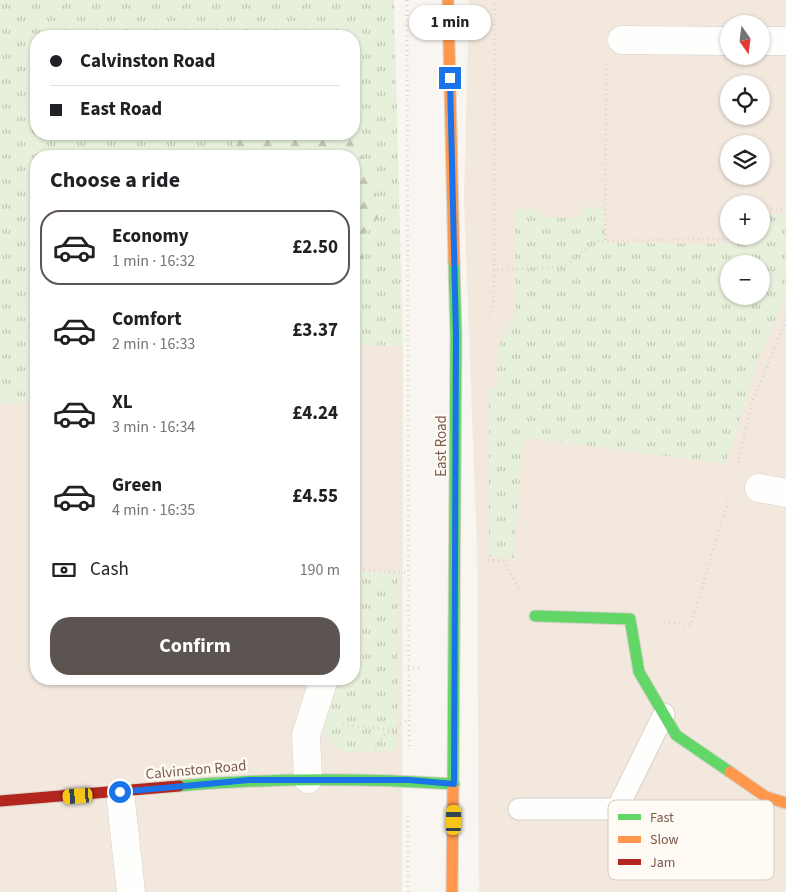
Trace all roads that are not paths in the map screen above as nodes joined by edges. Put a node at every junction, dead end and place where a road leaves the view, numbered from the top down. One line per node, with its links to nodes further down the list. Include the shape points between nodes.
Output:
1 (448, 0): 12 (street, East Road, via 456,336)
2 (622, 40): 3 (street)
3 (720, 41)
4 (770, 41): 5 (street)
5 (786, 41)
6 (759, 488): 7 (street)
7 (786, 493)
8 (535, 616): 10 (street, via 630,619 639,672)
9 (322, 685): 11 (street, via 306,735)
10 (664, 714): 14 (lane); 16 (street, via 676,735 766,796)
11 (308, 779): 12 (street, Calvinston Road); 13 (street, Calvinston Road, via 249,780)
12 (454, 784): 20 (street, East Road)
13 (120, 792): 15 (street, Calvinston Road); 19 (street)
14 (622, 800)
15 (0, 801)
16 (786, 804)
17 (519, 809): 18 (lane)
18 (608, 809)
19 (131, 892)
20 (452, 892)

